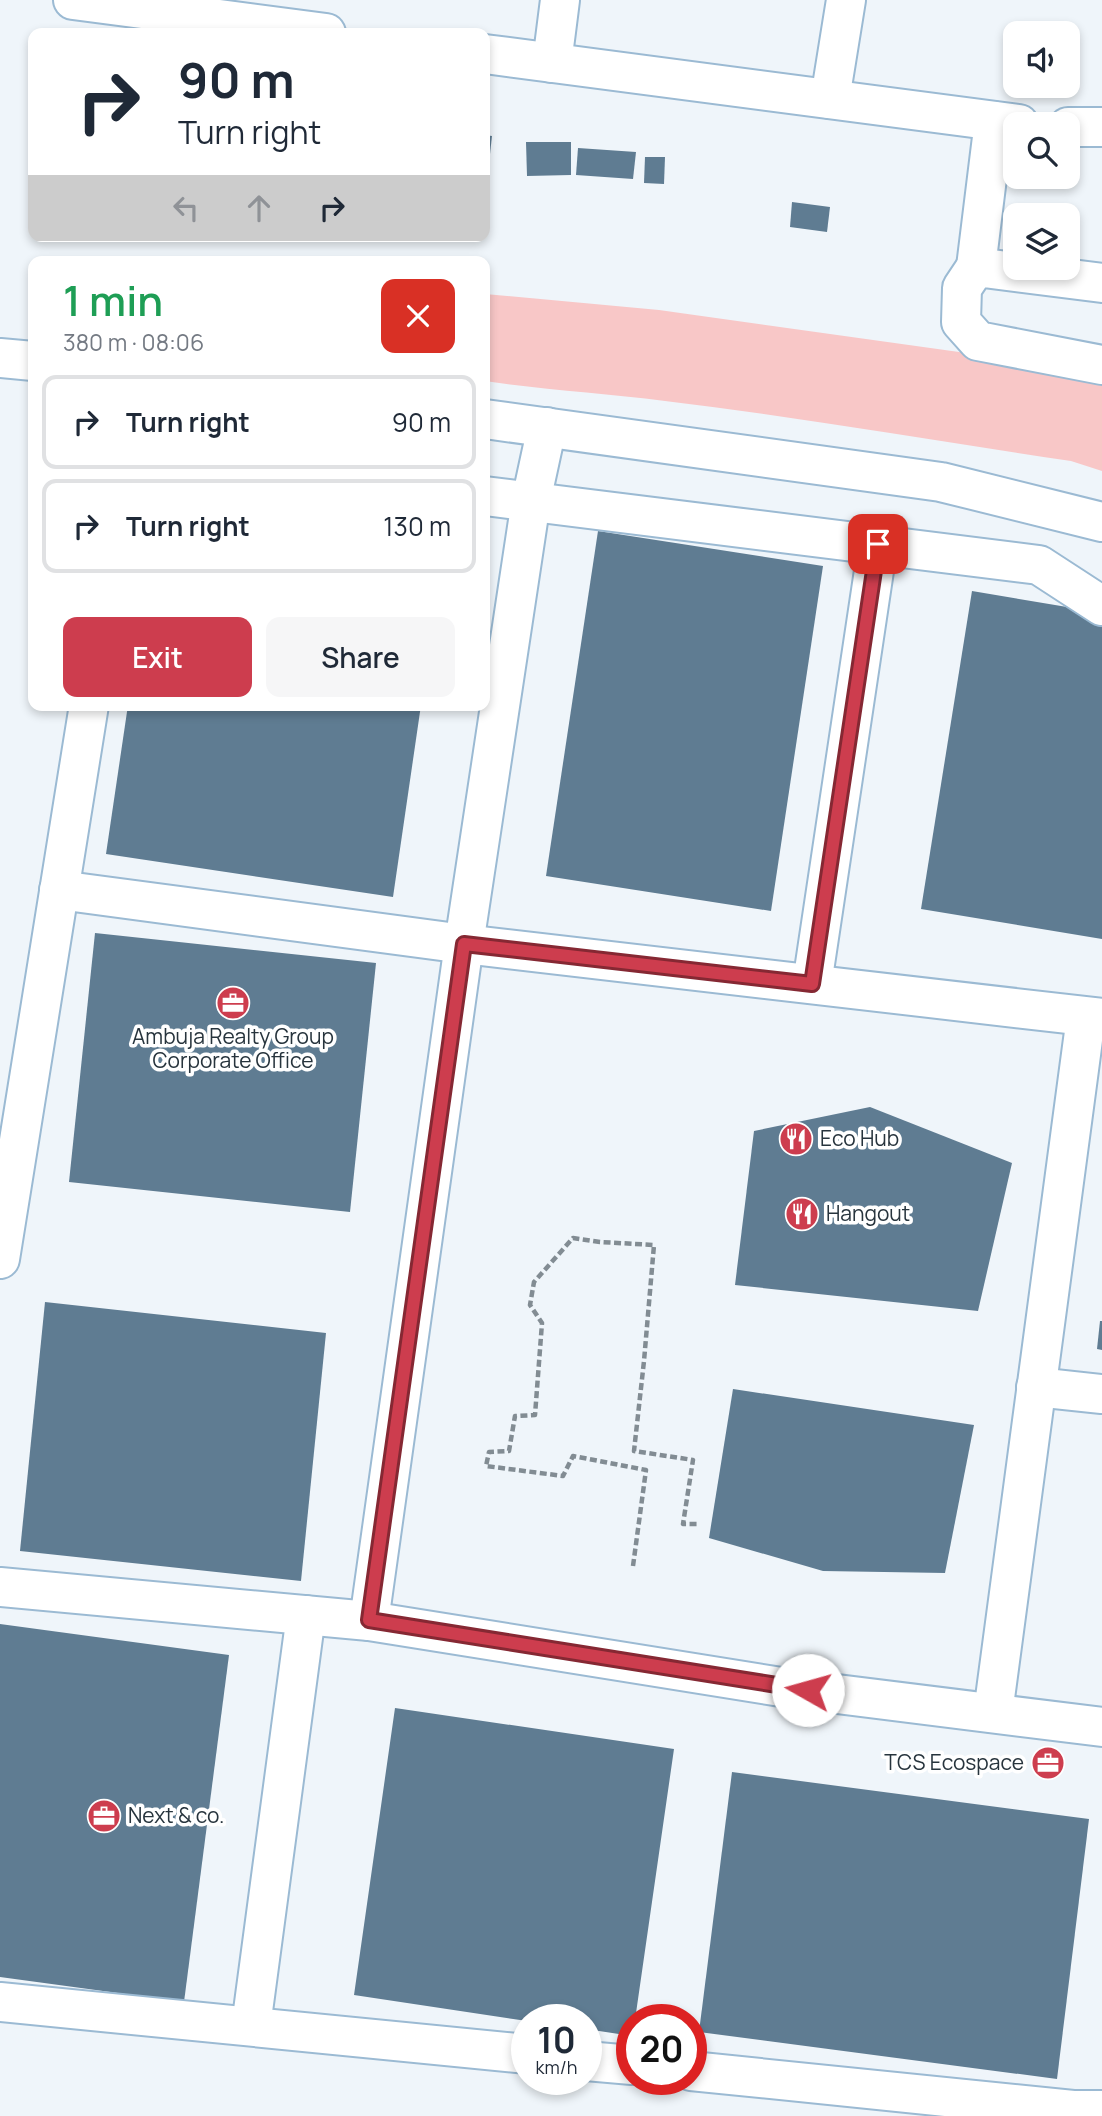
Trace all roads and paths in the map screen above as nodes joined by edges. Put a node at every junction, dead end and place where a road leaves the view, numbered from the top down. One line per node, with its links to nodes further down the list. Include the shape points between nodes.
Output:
1 (73, 0): 4 (street)
2 (560, 0): 6 (street)
3 (846, 0): 7 (street)
4 (289, 28)
5 (490, 55): 6 (street)
6 (552, 63): 7 (street)
7 (830, 99): 8 (street)
8 (1003, 122)
9 (1080, 127): 10 (street)
10 (1102, 127)
11 (1003, 142): 12 (street)
12 (976, 267): 13 (street); 16 (street, via 962,288 961,322 978,341)
13 (1102, 283)
14 (0, 358): 15 (street)
15 (28, 361)
16 (1102, 365)
17 (490, 420): 18 (street)
18 (547, 427): 20 (street); 21 (street, via 941,481)
19 (490, 497): 20 (street)
20 (531, 501): 22 (street); 26 (street)
21 (1102, 522)
22 (878, 544): 23 (street, via 1039,565); 27 (street)
23 (1102, 606)
24 (88, 711): 25 (street)
25 (59, 890): 26 (street); 29 (street)
26 (464, 944): 27 (street); 36 (street)
27 (812, 984): 28 (street)
28 (1094, 1018): 30 (street)
29 (0, 1259)
30 (1036, 1387): 31 (street); 37 (street)
31 (1102, 1394)
32 (698, 1524): 33 (path, via 683,1524 693,1460 634,1451 654,1245 573,1238 534,1282 530,1305 542,1323 535,1415 515,1416 509,1451 489,1452 486,1465 563,1476 573,1456 646,1470)
33 (633, 1566)
34 (0, 1587): 35 (street)
35 (306, 1615): 36 (street); 40 (street)
36 (369, 1620): 37 (street, via 781,1687)
37 (993, 1713): 38 (street)
38 (1102, 1727)
39 (0, 2002): 40 (street)
40 (251, 2026): 41 (street)
41 (511, 2052)
42 (707, 2073): 43 (street)
43 (1102, 2110)

